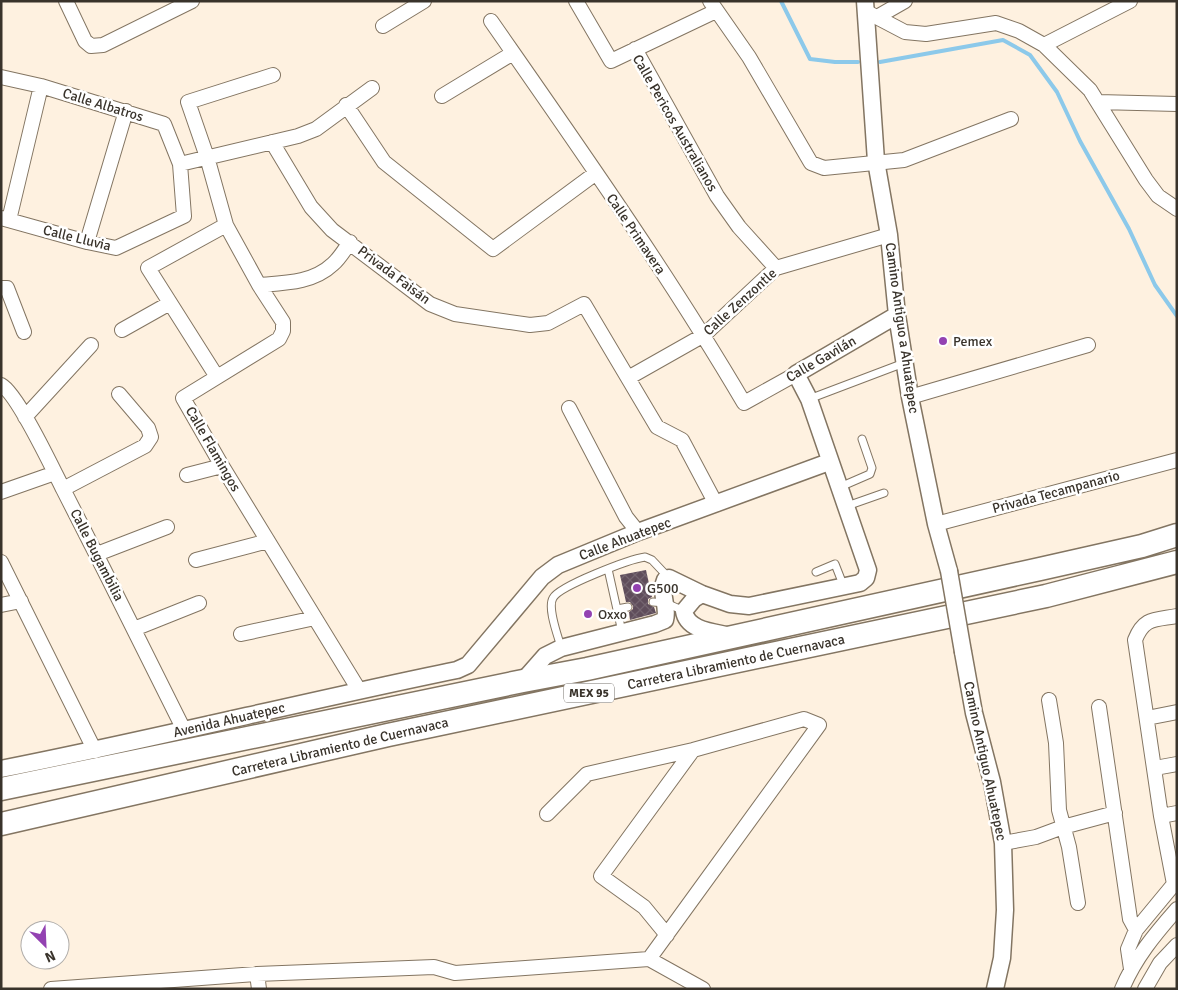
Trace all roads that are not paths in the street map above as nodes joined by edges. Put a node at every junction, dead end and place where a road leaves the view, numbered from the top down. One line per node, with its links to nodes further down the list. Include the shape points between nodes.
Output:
1 (66, 1): 2 (street, via 91,46 103,45)
2 (192, 1)
3 (424, 1): 10 (street)
4 (576, 1): 12 (street, Calle Pericos Australianos, via 611,61)
5 (905, 1): 8 (street)
6 (1130, 1): 11 (street)
7 (713, 6): 12 (street); 26 (street, via 749,57 811,163 824,168)
8 (869, 10): 11 (street, via 905,32 926,34 996,24 1019,31); 26 (street, Camino Antiguo a Ahuatepec)
9 (491, 21): 13 (street, Calle Primavera)
10 (383, 26)
11 (1044, 46): 19 (street, via 1090,90)
12 (635, 49): 35 (street, Calle Pericos Australianos, via 717,196 739,227)
13 (513, 53): 18 (street); 28 (street, Calle Primavera)
14 (273, 76): 25 (street, Calle Flamingos, via 188,102)
15 (1, 77): 16 (street, Calle Albatros)
16 (41, 86): 22 (street, Calle Albatros); 30 (street)
17 (372, 88): 21 (street)
18 (442, 96)
19 (1098, 102): 20 (street); 29 (street, via 1146,180 1158,196)
20 (1177, 104)
21 (346, 105): 24 (street, via 316,129); 28 (street, via 384,162 493,249)
22 (126, 111): 27 (street, Calle Albatros, via 164,124); 33 (street)
23 (1011, 119): 26 (street, via 904,160)
24 (272, 142): 25 (street); 34 (street, via 311,207 332,230)
25 (207, 157): 27 (street); 31 (street, Calle Flamingos)
26 (876, 161): 32 (street, Camino Antiguo a Ahuatepec)
27 (180, 164): 33 (street, Calle Lluvia, via 184,216 116,248)
28 (596, 173): 42 (street, Calle Primavera)
29 (1177, 209)
30 (5, 219): 33 (street, Calle Lluvia)
31 (226, 225): 36 (street, Calle Flamingos); 38 (street, via 148,268)
32 (889, 236): 35 (street, Calle Zenzontle); 39 (street, Camino Antiguo a Ahuatepec)
33 (87, 242)
34 (350, 242): 36 (street, via 333,264 315,277); 48 (street, Privada Faisán, via 430,304 455,314 530,325 548,323 584,304)
35 (776, 268): 42 (street, Calle Zenzontle)
36 (259, 285): 47 (street, Calle Flamingos, via 283,322 279,339)
37 (1, 288): 41 (street, via 8,288)
38 (170, 303): 40 (street); 47 (street)
39 (897, 315): 45 (street, Camino Antiguo a Ahuatepec); 46 (street, Calle Gavilán)
40 (122, 330)
41 (24, 332)
42 (704, 335): 48 (street, Calle Zenzontle); 53 (street, Calle Primavera)
43 (91, 345): 55 (street)
44 (1088, 346): 51 (street)
45 (905, 363): 51 (street, Camino Antiguo a Ahuatepec); 52 (lane)
46 (796, 374): 52 (street); 53 (street, Calle Gavilán)
47 (217, 377): 59 (street, Calle Flamingos, via 184,398)
48 (628, 378): 66 (street, via 657,427 682,440)
49 (1, 385): 55 (street, Calle Bugambilia, via 7,388)
50 (119, 394): 62 (street, via 148,428 151,437 145,446)
51 (910, 397): 68 (street, Camino Antiguo a Ahuatepec)
52 (809, 399): 58 (street)
53 (744, 403)
54 (569, 408): 70 (street, via 626,517)
55 (25, 417): 60 (street, Calle Bugambilia)
56 (862, 439): 63 (lane, via 872,468 870,474)
57 (1177, 460): 68 (street, Privada Tecampanario)
58 (830, 462): 63 (street); 66 (street, Calle Ahuatepec)
59 (222, 466): 61 (street); 72 (street, Calle Flamingos)
60 (55, 473): 62 (street, Calle Bugambilia); 64 (street)
61 (187, 475)
62 (63, 488): 73 (street, Calle Bugambilia)
63 (839, 488): 67 (street)
64 (1, 492)
65 (884, 493): 67 (lane)
66 (716, 504): 70 (street, Calle Ahuatepec)
67 (845, 507): 80 (street, via 868,570 860,583)
68 (936, 524): 96 (street, Camino Antiguo a Ahuatepec, bridge, via 949,571)
69 (167, 527): 73 (street)
70 (638, 532): 97 (street, Calle Ahuatepec, via 558,565 542,577 468,665)
71 (1177, 535): 94 (highway, Carretera Libramiento de Cuernavaca / MEX 95, via 1040,570)
72 (268, 541): 74 (street); 90 (street, Calle Flamingos)
73 (97, 554): 91 (street, Calle Bugambilia)
74 (196, 560)
75 (1, 562): 82 (street)
76 (1177, 562): 115 (highway, Carretera Libramiento de Cuernavaca / MEX 95, via 1046,596 388,735)
77 (608, 569): 79 (lane, via 645,557); 87 (lane); 95 (lane, via 561,590 552,598 551,609)
78 (816, 572): 80 (lane, via 834,564)
79 (669, 578): 81 (street); 83 (street, via 664,580)
80 (844, 587): 81 (street, via 749,606 730,604)
81 (702, 594): 88 (street)
82 (21, 601): 85 (street); 106 (street)
83 (660, 603): 88 (lane); 92 (street, via 667,613 665,620)
84 (198, 604): 91 (street)
85 (1, 605)
86 (628, 607): 87 (lane)
87 (617, 609): 92 (lane)
88 (684, 611): 94 (street, via 689,623 695,627)
89 (1177, 616): 103 (street, via 1147,621 1135,640)
90 (315, 618): 93 (street); 99 (street, Calle Flamingos)
91 (134, 629): 104 (street, Calle Bugambilia)
92 (622, 632): 95 (street)
93 (241, 634)
94 (734, 636): 98 (highway, Carretera Libramiento de Cuernavaca / MEX 95, via 588,669)
95 (562, 648): 98 (street, via 545,656)
96 (963, 652): 117 (street, Camino Antiguo Ahuatepec)
97 (457, 670): 99 (street, Avenida Ahuatepec)
98 (523, 680): 110 (highway, Carretera Libramiento de Cuernavaca / MEX 95)
99 (359, 690): 104 (street, Avenida Ahuatepec)
100 (1049, 700): 116 (street)
101 (1099, 707): 111 (street)
102 (1177, 712): 103 (street)
103 (1147, 718): 108 (street)
104 (184, 730): 106 (street, Avenida Ahuatepec)
105 (693, 750): 113 (street, via 587,774); 122 (street, via 601,876 644,907); 122 (street, via 804,719 819,725)
106 (95, 751): 109 (street, Avenida Ahuatepec)
107 (1177, 764): 108 (street)
108 (1154, 768): 114 (street)
109 (1, 769)
110 (1, 789)
111 (1115, 813): 116 (street); 121 (street, via 1130,918)
112 (1177, 813): 114 (street)
113 (547, 814)
114 (1161, 816): 118 (street)
115 (1, 824)
116 (1063, 827): 117 (street); 119 (street)
117 (1003, 844): 131 (street, Camino Antiguo Ahuatepec, via 1006,910 1002,958)
118 (1175, 883): 121 (street)
119 (1078, 903)
120 (1177, 909): 125 (street, via 1152,936)
121 (1136, 930): 125 (street, via 1128,949)
122 (667, 936): 124 (street)
123 (1177, 945): 133 (street, via 1160,963)
124 (649, 958): 126 (street, via 455,973 434,967); 130 (street)
125 (1131, 968): 132 (street)
126 (257, 974): 127 (street); 129 (street)
127 (138, 985): 128 (street)
128 (51, 989)
129 (259, 989)
130 (703, 989)
131 (995, 989)
132 (1122, 989)
133 (1145, 989)

